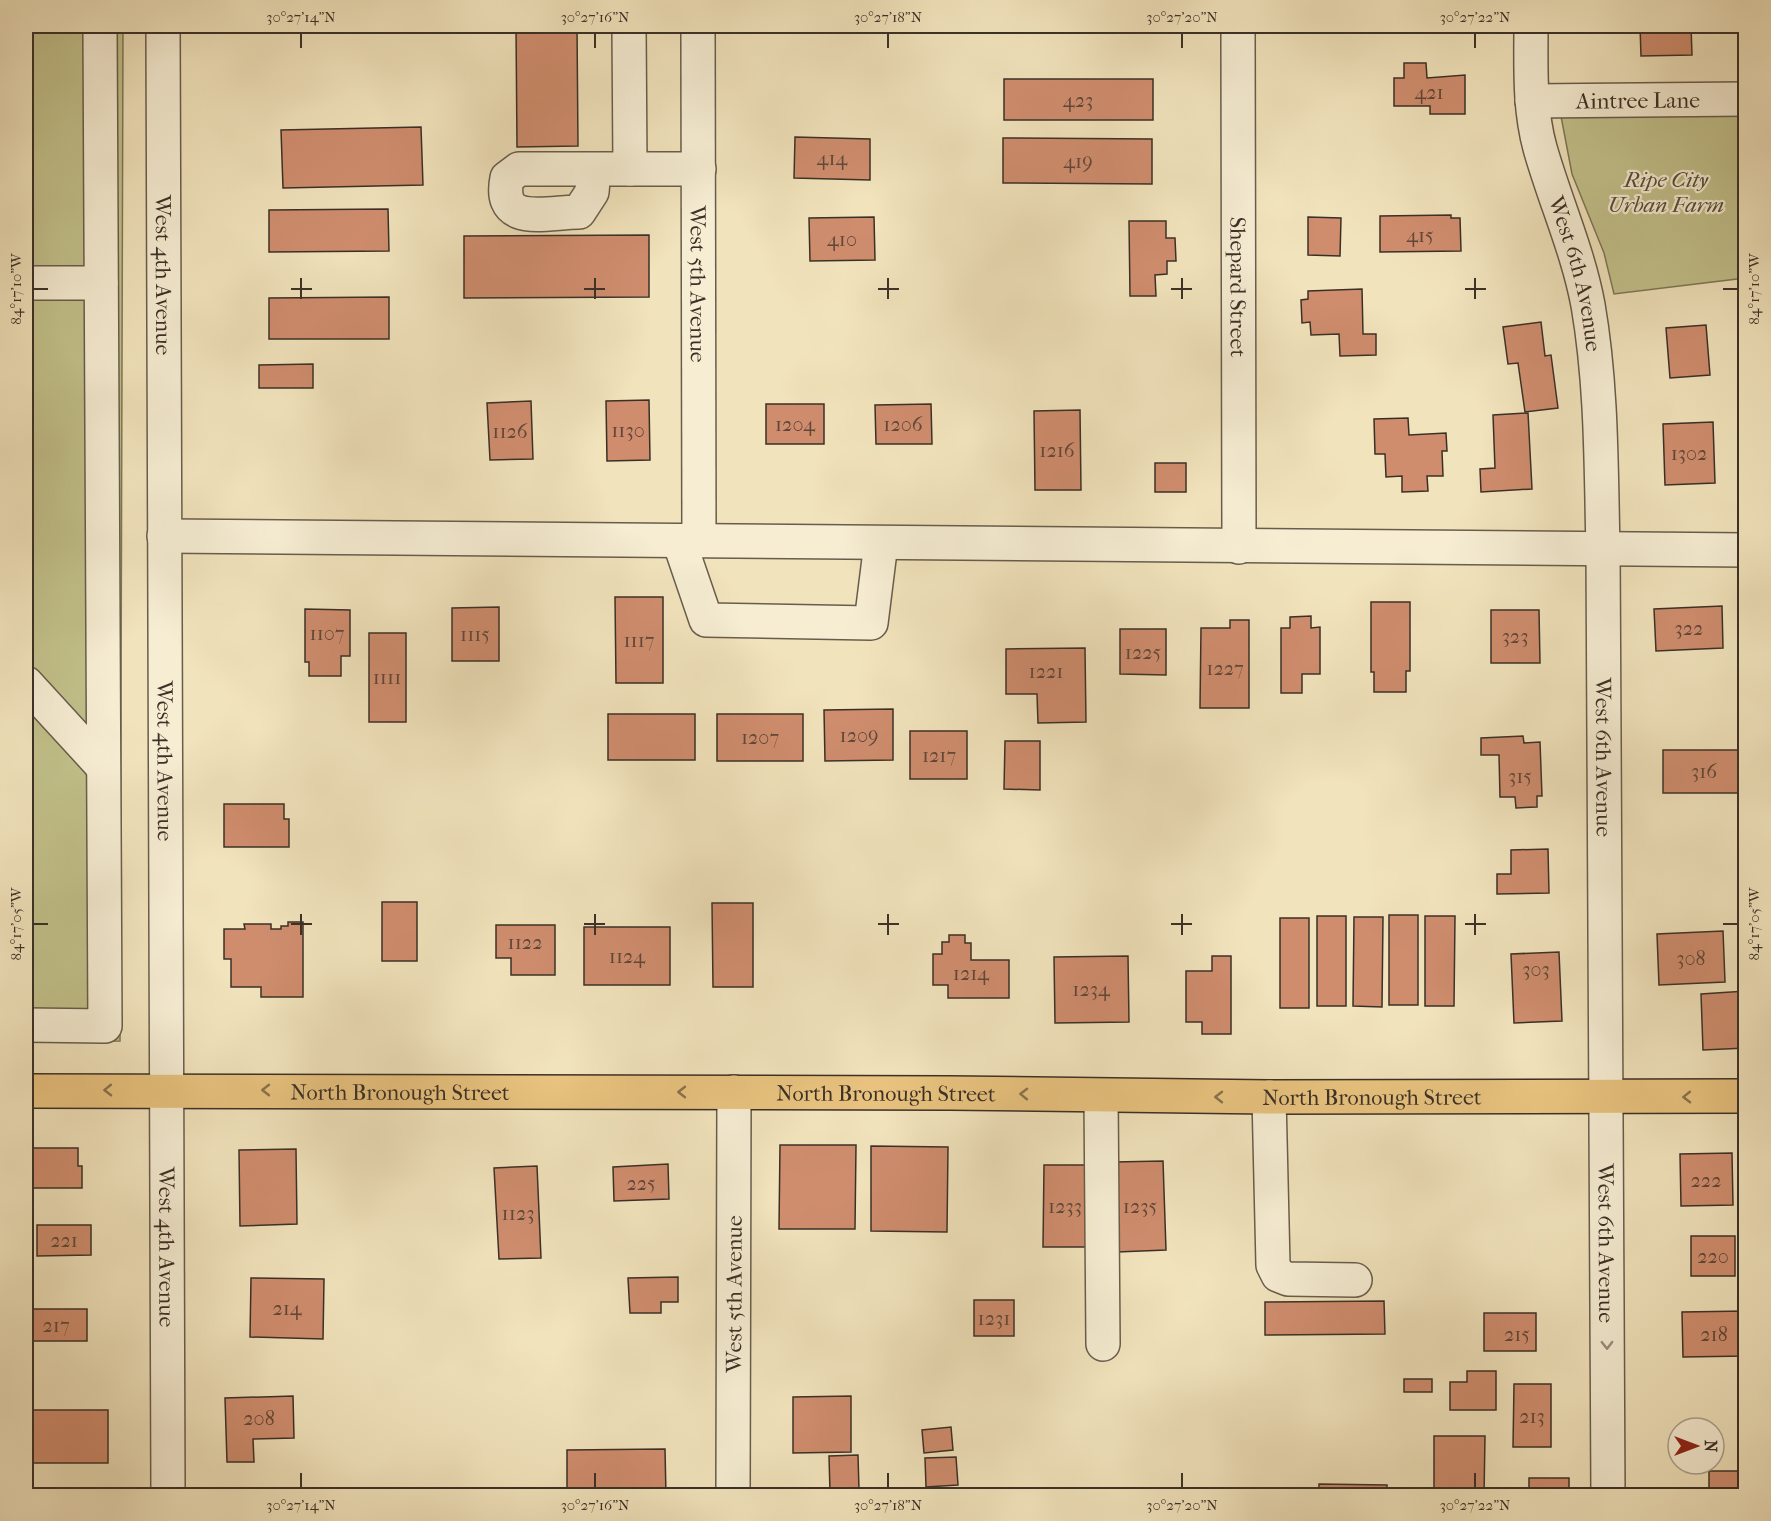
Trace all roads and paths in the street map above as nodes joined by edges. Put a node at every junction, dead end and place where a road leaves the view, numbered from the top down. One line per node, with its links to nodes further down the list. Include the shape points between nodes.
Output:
1 (100, 26): 13 (street)
2 (163, 26): 14 (street, West 4th Avenue)
3 (629, 26): 10 (street)
4 (698, 26): 11 (street, West 5th Avenue)
5 (1238, 26): 17 (street, Shepard Street)
6 (1531, 26): 8 (street, West 6th Avenue)
7 (1746, 99): 8 (street, Aintree Lane)
8 (1532, 101): 19 (street, West 6th Avenue, via 1540,147 1577,257 1588,306 1599,405)
9 (594, 169): 10 (street)
10 (630, 169): 11 (street)
11 (699, 169): 15 (street, West 5th Avenue)
12 (26, 283): 13 (street)
13 (101, 283): 21 (street)
14 (164, 536): 15 (street); 23 (street, West 4th Avenue)
15 (689, 541): 16 (street); 16 (street, West 5th Avenue, via 706,620 872,623)
16 (881, 543): 17 (street)
17 (1239, 548): 19 (street)
18 (1746, 550): 19 (street)
19 (1603, 551): 29 (street, West 6th Avenue)
20 (26, 683): 21 (street)
21 (104, 767): 22 (street, via 105,1026)
22 (26, 1024)
23 (166, 1089): 24 (main road, North Bronough Street, one-way to 24); 25 (main road, North Bronough Street, one-way to 23); 32 (street, West 4th Avenue)
24 (26, 1091)
25 (734, 1092): 26 (main road, North Bronough Street, one-way to 25); 33 (street, West 5th Avenue)
26 (1101, 1096): 28 (main road, North Bronough Street, one-way to 26); 31 (street)
27 (1746, 1096): 29 (main road, North Bronough Street, one-way to 29)
28 (1269, 1097): 29 (main road, North Bronough Street); 30 (street, via 1273,1265 1278,1275 1288,1279)
29 (1604, 1098): 34 (street, West 6th Avenue, one-way to 34)
30 (1355, 1280)
31 (1103, 1344)
32 (168, 1496)
33 (733, 1496)
34 (1608, 1496)

